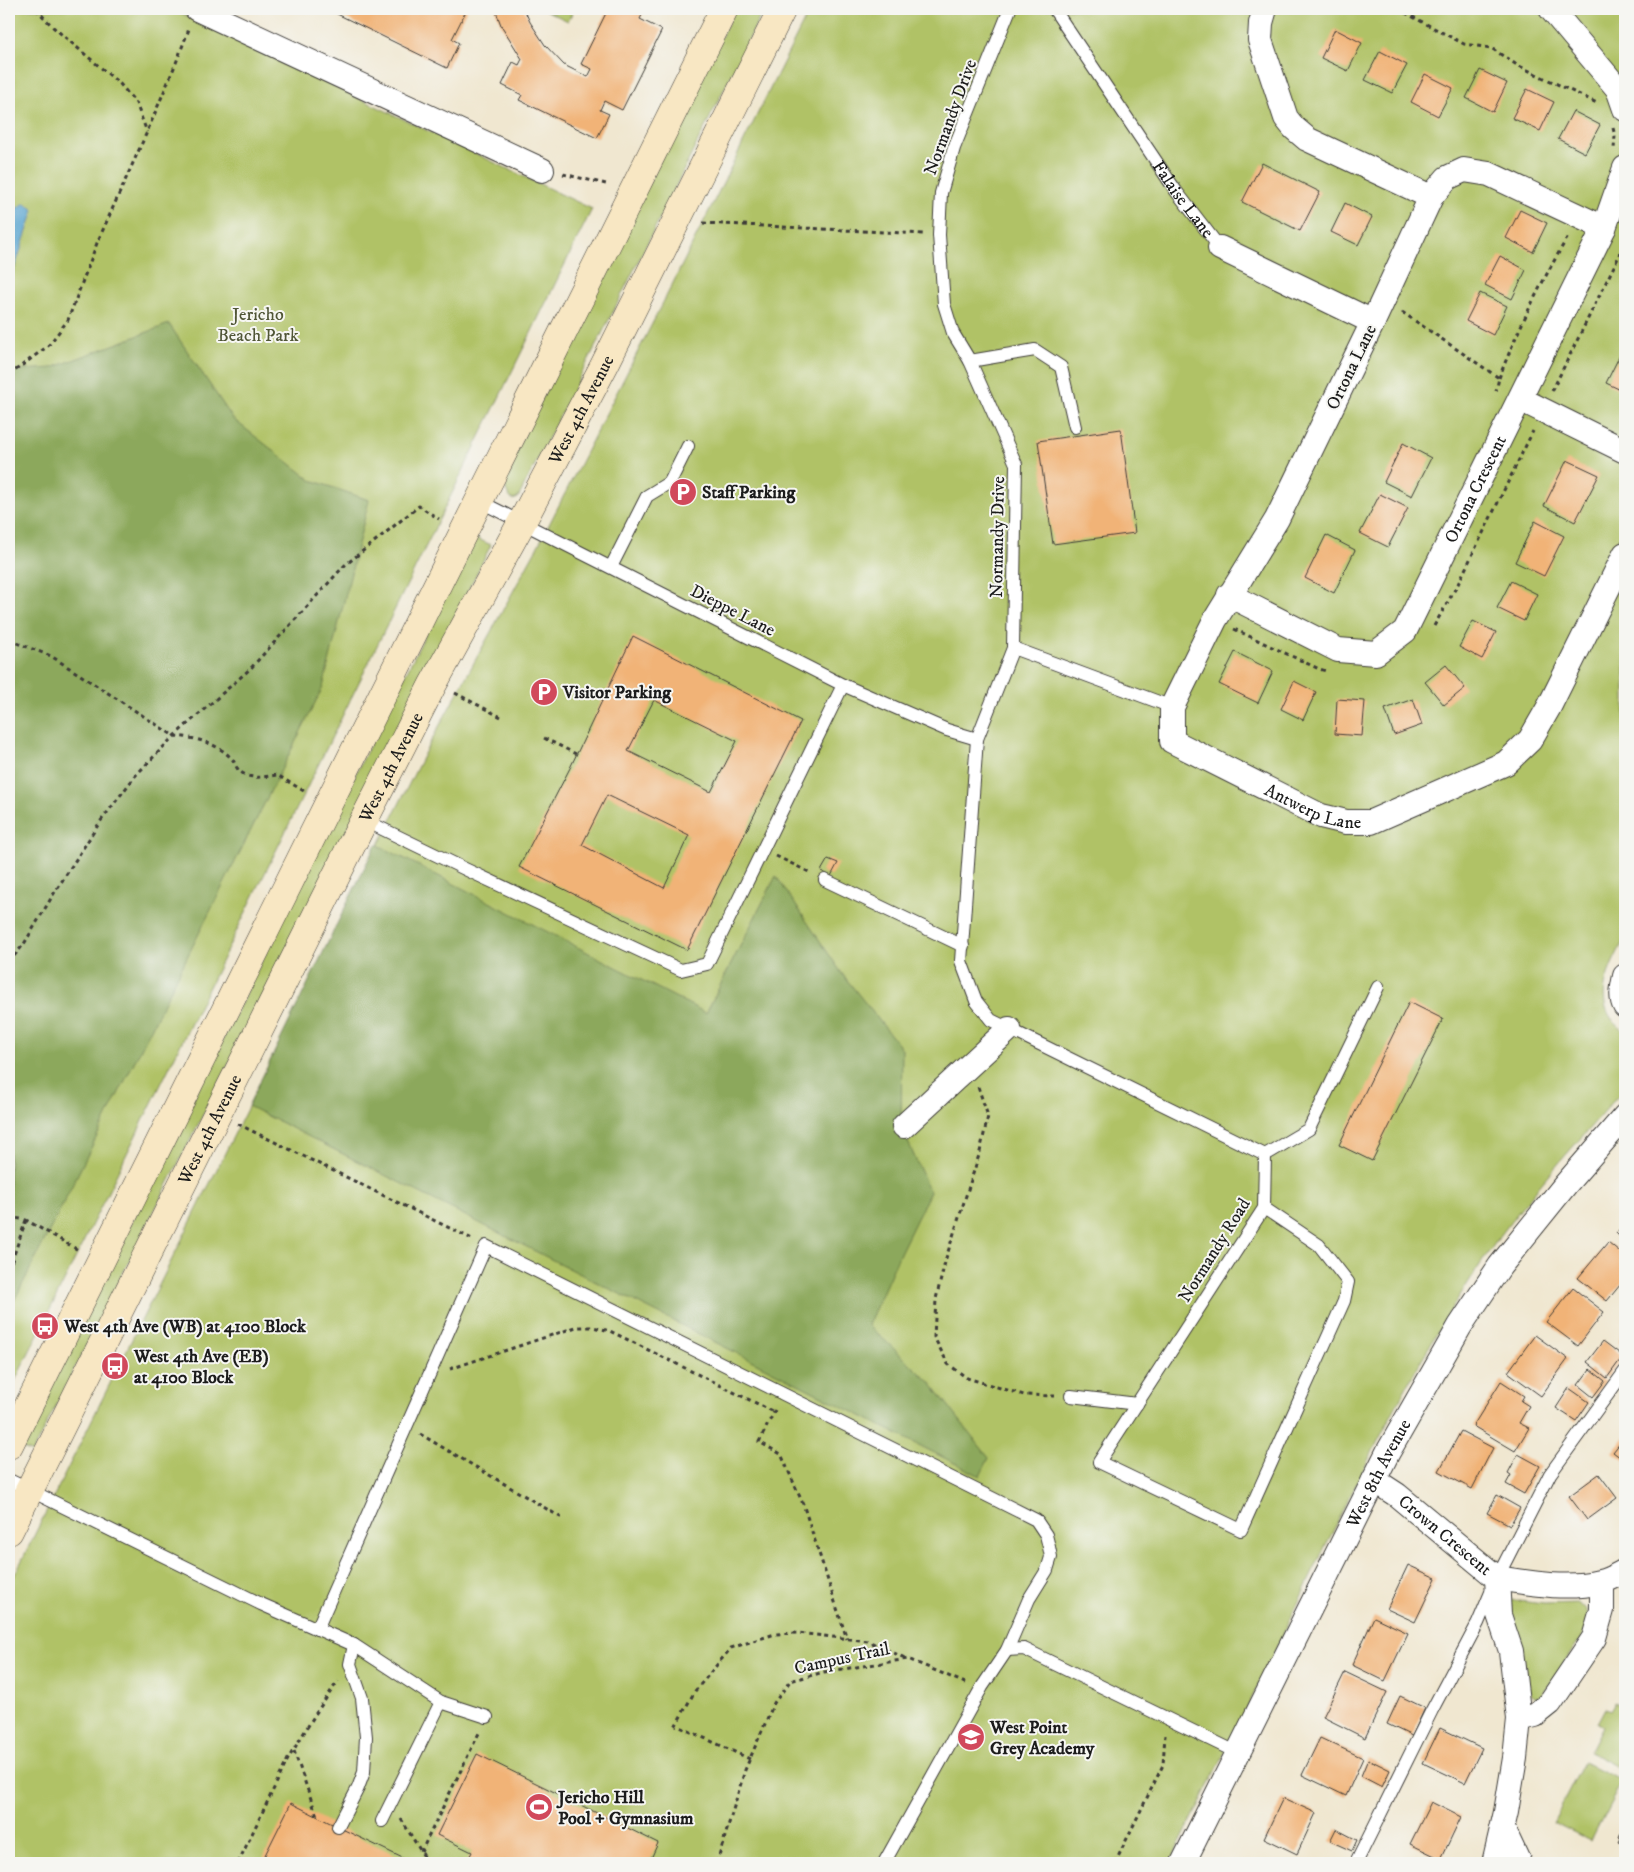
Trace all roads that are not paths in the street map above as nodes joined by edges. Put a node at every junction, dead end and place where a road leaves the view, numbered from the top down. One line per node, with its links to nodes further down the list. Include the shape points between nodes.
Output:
1 (724, 9): 20 (main road)
2 (782, 9): 21 (main road, West 4th Avenue, via 610,355)
3 (1010, 9): 15 (lane, Normandy Drive, via 954,148 941,194 939,235 944,304 953,333)
4 (1054, 9): 13 (lane, Falaise Lane, via 1176,191)
5 (1265, 9): 11 (street, via 1260,23 1260,40 1286,118 1294,128 1308,140)
6 (1551, 9): 8 (street, via 1618,89)
7 (194, 15): 10 (street)
8 (1619, 118)
9 (1619, 160): 12 (street, Ortona Crescent)
10 (542, 170)
11 (1430, 197): 12 (street, Ortona Lane, via 1447,178 1464,170 1489,174); 14 (street, Ortona Lane)
12 (1604, 228): 16 (street, Ortona Crescent)
13 (1220, 248): 14 (street, Falaise Lane)
14 (1373, 322): 24 (street, Ortona Lane, via 1277,519)
15 (970, 361): 17 (lane, via 1035,350 1061,367); 25 (lane, Normandy Drive, via 1016,464)
16 (1520, 398): 19 (street); 24 (street, Ortona Crescent, via 1405,630 1376,653 1338,650)
17 (1075, 427)
18 (688, 446): 23 (lane, via 670,482 647,496)
19 (1625, 451)
20 (479, 501): 21 (lane, Dieppe Lane); 43 (main road)
21 (522, 522): 23 (lane, Dieppe Lane); 29 (main road, West 4th Avenue, via 432,686)
22 (1625, 554): 27 (street, Antwerp Lane, via 1530,740 1506,763 1371,822 1346,822 1321,816 1172,741)
23 (611, 567): 26 (lane, Dieppe Lane)
24 (1229, 595): 27 (street, Ortona Lane)
25 (1013, 648): 27 (lane); 28 (lane, Normandy Drive)
26 (843, 686): 28 (lane, Dieppe Lane); 29 (lane, via 707,964 680,970)
27 (1172, 707)
28 (976, 739): 31 (lane, Normandy Drive)
29 (364, 820): 45 (main road, West 4th Avenue)
30 (825, 880): 31 (lane)
31 (962, 946): 35 (lane, Normandy Drive, via 961,961 976,1001)
32 (1625, 976): 34 (street, via 1622,987)
33 (1378, 987): 38 (lane, via 1308,1129)
34 (1625, 1006)
35 (1000, 1024): 37 (street, via 970,1064); 38 (lane)
36 (1625, 1116): 44 (street, West 8th Avenue, via 1500,1266 1460,1326)
37 (904, 1126)
38 (1265, 1155): 39 (lane, Normandy Road)
39 (1264, 1208): 42 (lane, Normandy Road); 42 (lane, Normandy Road, via 1318,1245 1348,1282 1344,1301 1241,1530 1099,1462)
40 (1625, 1371): 48 (lane, via 1550,1474)
41 (1071, 1396): 42 (lane)
42 (1137, 1404)
43 (9, 1445)
44 (1374, 1480): 48 (street, Crown Crescent); 56 (street, West 8th Avenue)
45 (19, 1486): 46 (main road, West 4th Avenue); 50 (lane)
46 (9, 1531)
47 (1625, 1571): 49 (street)
48 (1497, 1578): 49 (street, via 1540,1584); 55 (street, Crown Crescent, via 1498,1615 1511,1650); 62 (lane, via 1478,1623)
49 (1602, 1582): 55 (street, via 1602,1610 1594,1638 1550,1702 1535,1715)
50 (317, 1629): 51 (lane); 52 (lane, via 486,1246 1036,1520 1046,1535 1051,1557)
51 (354, 1646): 53 (lane); 58 (lane, via 350,1664 362,1698 366,1737 364,1772)
52 (1007, 1650): 56 (lane, via 1024,1649); 60 (lane, via 982,1687)
53 (441, 1702): 54 (lane); 57 (lane)
54 (487, 1717)
55 (1519, 1719): 59 (street, Crown Crescent, via 1516,1758)
56 (1238, 1753): 61 (street, West 8th Avenue)
57 (382, 1821)
58 (338, 1827)
59 (1503, 1829): 63 (street, Crown Crescent); 64 (street)
60 (884, 1863)
61 (1184, 1863)
62 (1356, 1863)
63 (1494, 1863)
64 (1520, 1863)

